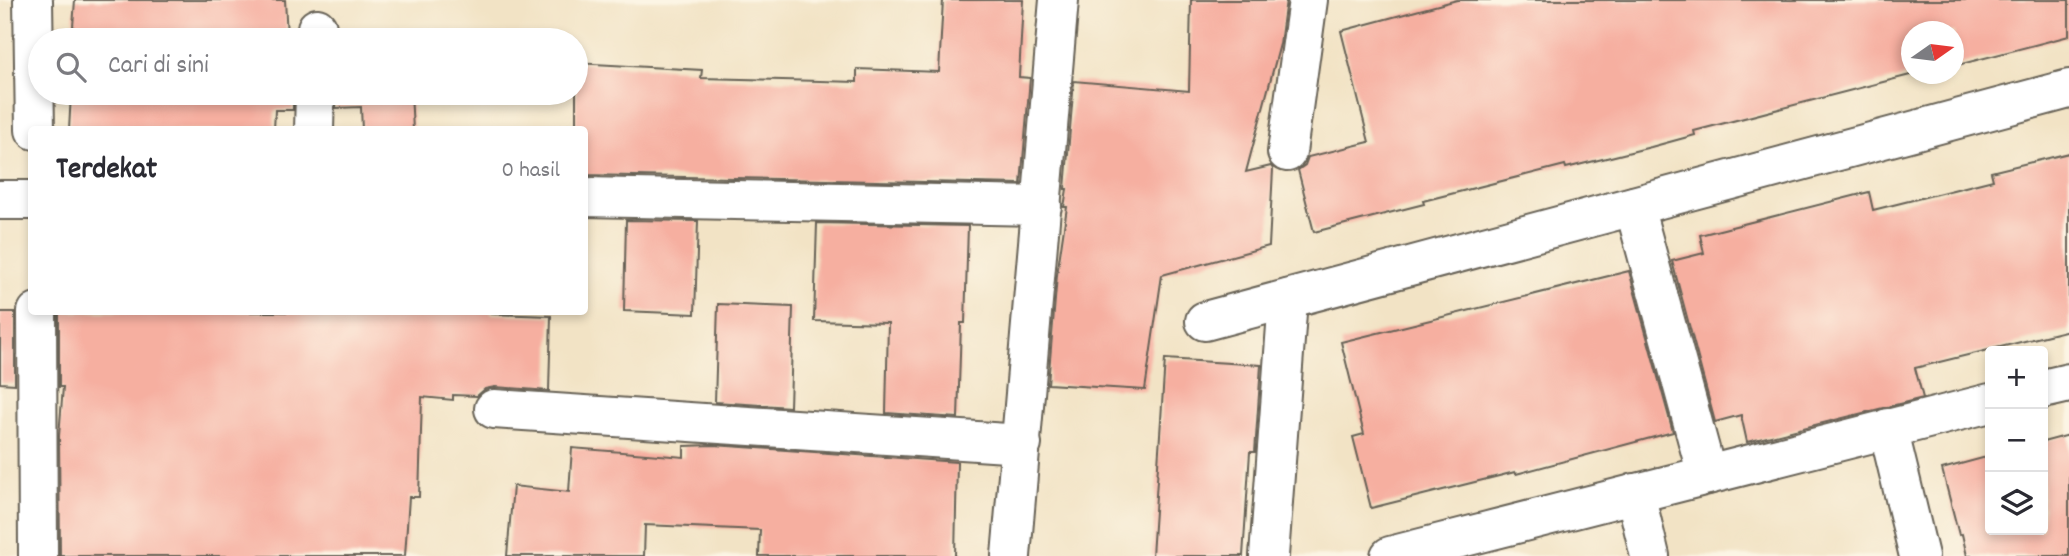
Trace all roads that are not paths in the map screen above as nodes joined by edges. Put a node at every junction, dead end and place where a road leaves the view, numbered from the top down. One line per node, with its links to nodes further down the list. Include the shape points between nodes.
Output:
1 (33, 0): 4 (street)
2 (1059, 0): 14 (street)
3 (1312, 1): 10 (street)
4 (33, 28)
5 (2069, 89): 15 (street)
6 (35, 105): 8 (street)
7 (315, 105): 9 (street)
8 (35, 126)
9 (314, 126)
10 (1287, 152)
11 (588, 197): 14 (street)
12 (0, 200): 13 (street)
13 (28, 200)
14 (1042, 206): 24 (street)
15 (1634, 206): 16 (street); 25 (street)
16 (1288, 299): 18 (street); 29 (street)
17 (37, 315): 27 (street)
18 (1205, 320)
19 (2069, 383): 20 (street)
20 (2048, 388)
21 (1985, 403): 23 (street)
22 (494, 409): 24 (street)
23 (1888, 428): 25 (street); 32 (street)
24 (1022, 444): 28 (street)
25 (1707, 475): 26 (street)
26 (1635, 493): 30 (street); 31 (street)
27 (38, 556)
28 (1011, 556)
29 (1269, 556)
30 (1390, 556)
31 (1650, 556)
32 (1919, 556)

